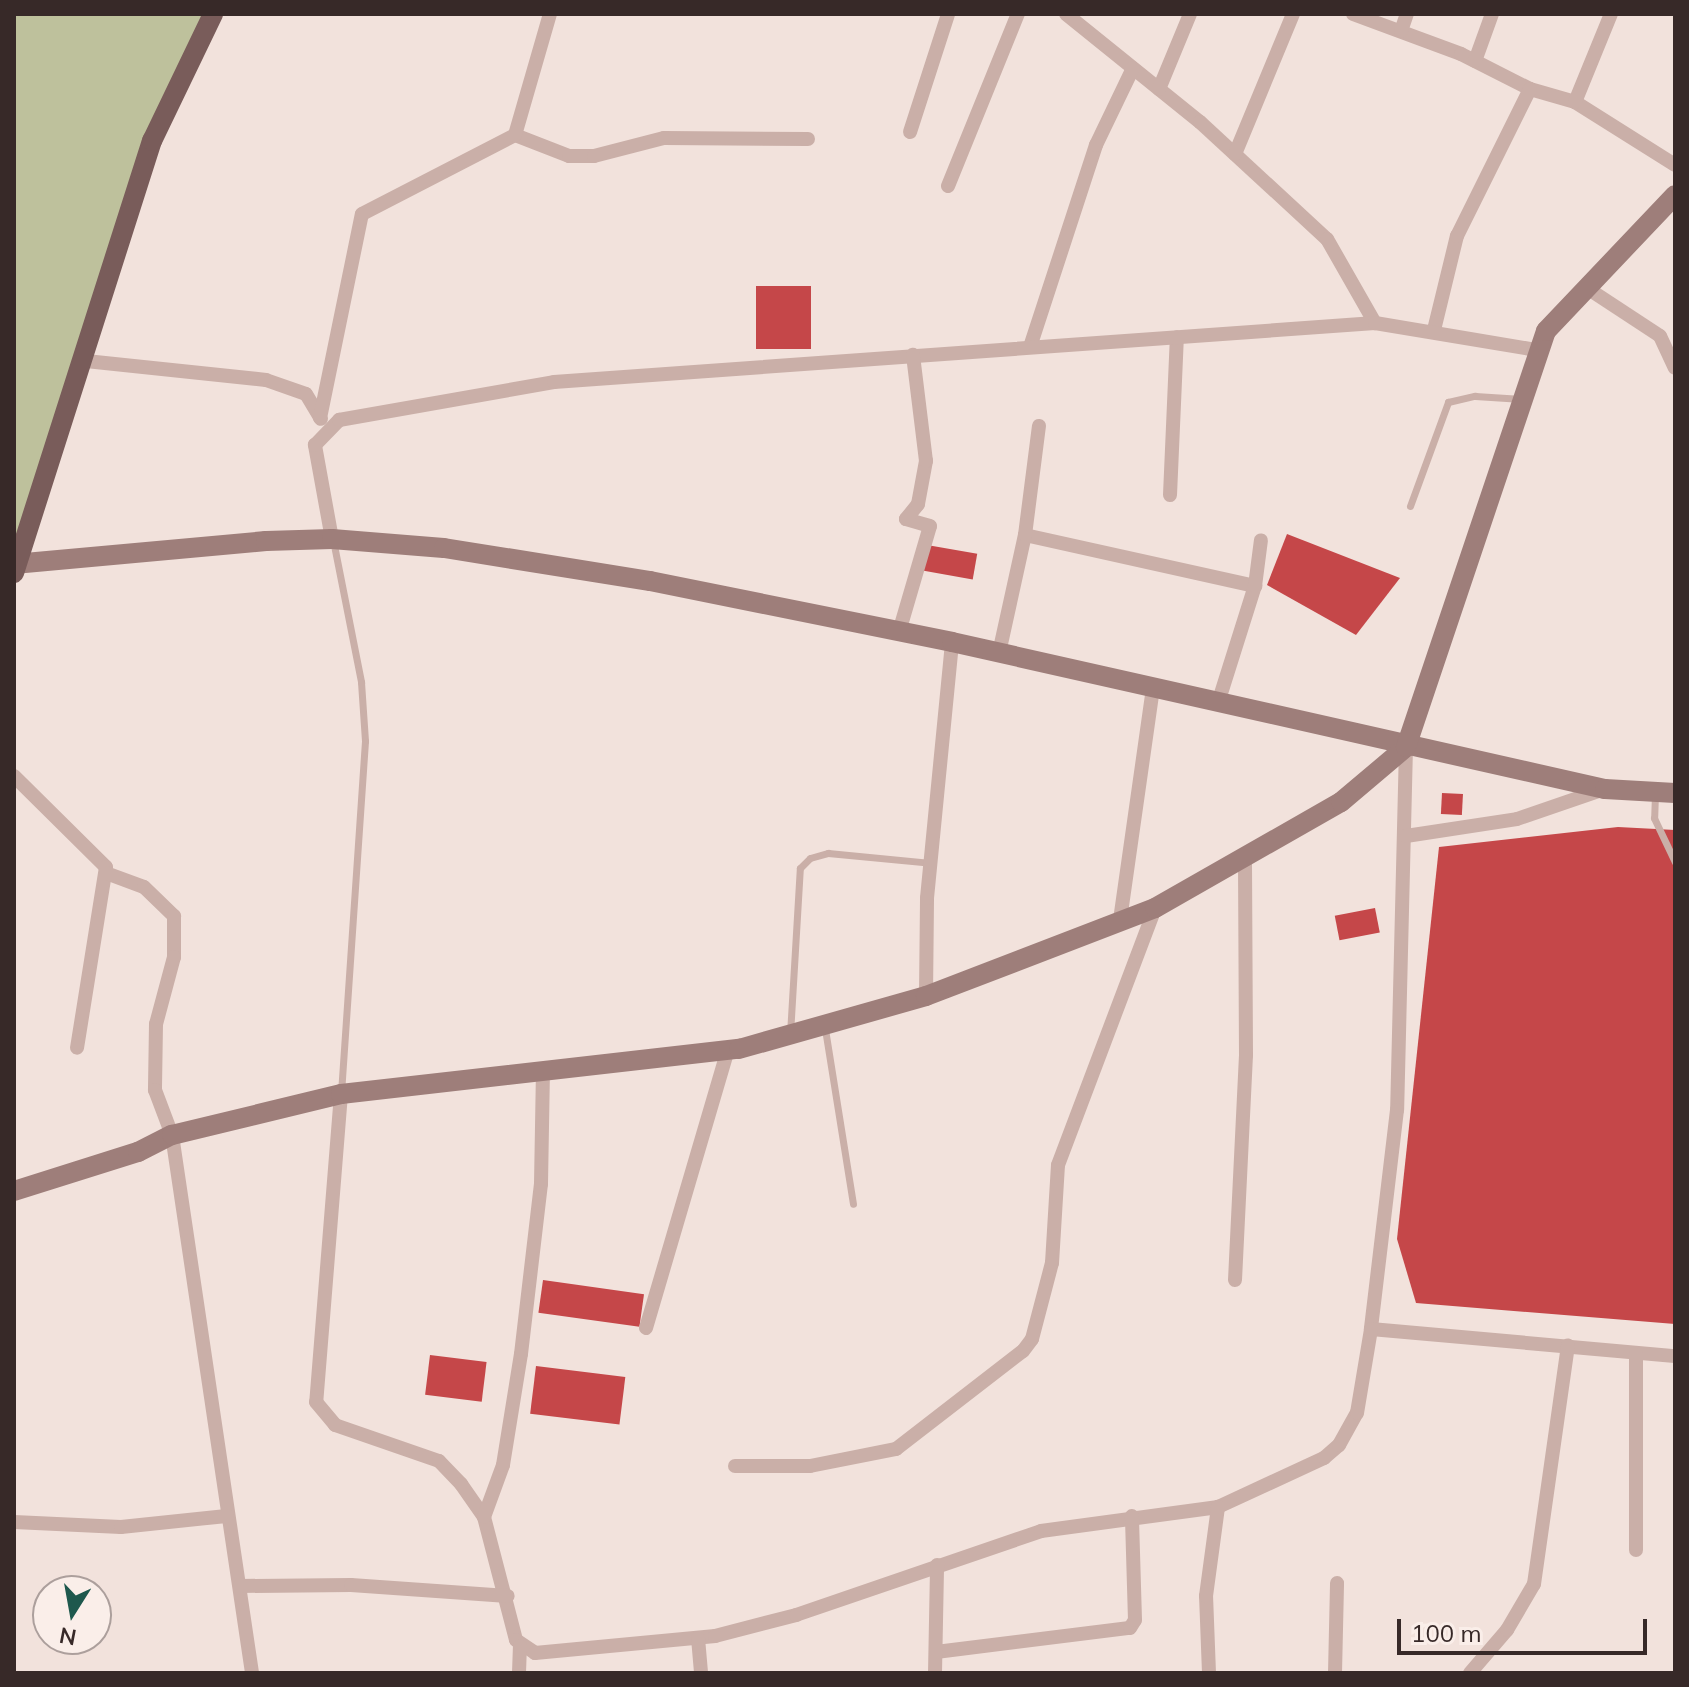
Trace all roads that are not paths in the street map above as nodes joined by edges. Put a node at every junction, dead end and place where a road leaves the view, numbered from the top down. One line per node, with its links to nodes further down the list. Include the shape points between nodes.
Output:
1 (213, 14): 32 (main road, via 152,141)
2 (550, 14): 19 (street)
3 (948, 14): 18 (street)
4 (1018, 14): 23 (street)
5 (1066, 14): 14 (street)
6 (1190, 14): 15 (street)
7 (1293, 14): 21 (street)
8 (1353, 14): 12 (street)
9 (1407, 14): 12 (street)
10 (1492, 14): 13 (street)
11 (1611, 14): 17 (street)
12 (1401, 31): 13 (street)
13 (1475, 61): 16 (street)
14 (1133, 68): 15 (street); 29 (street, via 1096,145)
15 (1159, 89): 21 (street)
16 (1530, 89): 17 (street); 27 (street, via 1457,236)
17 (1575, 102): 22 (street)
18 (910, 132)
19 (515, 135): 20 (street, via 569,156 594,156 664,138); 35 (street, via 362,214)
20 (808, 139)
21 (1235, 154): 26 (street, via 1327,239)
22 (1675, 165)
23 (948, 186)
24 (1675, 195): 25 (street)
25 (1587, 288): 30 (street, via 1546,331); 33 (street, via 1660,336)
26 (1375, 323): 27 (street); 28 (street)
27 (1434, 330): 30 (street)
28 (1177, 337): 29 (street); 37 (street)
29 (1030, 347): 31 (street)
30 (1537, 350): 34 (street)
31 (913, 355): 35 (street, via 554,382); 44 (street, via 926,461 918,504 906,519 930,526)
32 (86, 361): 35 (street, via 266,380 306,394); 42 (main road)
33 (1675, 368)
34 (1525, 400): 38 (lane, via 1475,396 1448,402); 49 (street)
35 (324, 424): 40 (street, via 315,460)
36 (1039, 426): 39 (street)
37 (1170, 495)
38 (1410, 506)
39 (1025, 535): 43 (street); 46 (street)
40 (332, 539): 42 (street); 44 (street, via 444,548 618,576); 66 (lane, via 361,682 365,741)
41 (1261, 540): 43 (street)
42 (15, 567)
43 (1255, 586): 48 (street)
44 (899, 632): 45 (street)
45 (952, 642): 46 (street); 56 (street)
46 (999, 653): 47 (street)
47 (1153, 688): 48 (street); 59 (street)
48 (1218, 703): 49 (street)
49 (1406, 747): 51 (street); 53 (street); 54 (street, via 1341,802)
50 (14, 776): 57 (street, via 100,858)
51 (1605, 789): 52 (street); 53 (street, via 1517,819)
52 (1665, 794): 55 (lane, via 1654,818)
53 (1406, 836): 72 (street, via 1397,1110)
54 (1245, 859): 58 (street); 70 (street, via 1246,1055)
55 (1675, 862)
56 (931, 863): 60 (street); 62 (lane, via 828,853 810,858 800,868)
57 (106, 873): 63 (street); 67 (street, via 144,887 174,916 174,957 156,1024 155,1061 155,1090)
58 (1155, 908): 59 (street); 76 (street, via 1058,1165 1052,1263 1032,1339 1023,1351 896,1449 810,1466)
59 (1120, 920): 60 (street)
60 (926, 996): 61 (street)
61 (824, 1025): 62 (street); 69 (lane)
62 (790, 1034): 64 (street)
63 (77, 1048)
64 (728, 1050): 65 (street); 71 (street)
65 (543, 1071): 66 (street); 80 (street, via 541,1184 521,1354 503,1465)
66 (341, 1094): 67 (street); 80 (street, via 316,1402 335,1425 439,1461)
67 (172, 1135): 68 (street, via 138,1152); 78 (street)
68 (14, 1191)
69 (853, 1204)
70 (1235, 1280)
71 (646, 1328)
72 (1371, 1329): 73 (street); 77 (street, via 1357,1413 1339,1445 1324,1458)
73 (1568, 1345): 74 (street); 96 (street, via 1534,1584 1507,1630)
74 (1636, 1353): 75 (street); 82 (street)
75 (1675, 1356)
76 (735, 1466)
77 (1218, 1507): 79 (street); 94 (street, via 1206,1596)
78 (226, 1516): 81 (street, via 121,1527); 85 (street)
79 (1132, 1516): 83 (street, via 1041,1531); 89 (street, via 1135,1620 1130,1628)
80 (484, 1517): 86 (street)
81 (14, 1522)
82 (1636, 1550)
83 (937, 1565): 87 (street, via 796,1615); 89 (street)
84 (1337, 1583): 95 (street)
85 (240, 1586): 86 (street, via 351,1585); 90 (street)
86 (508, 1596): 88 (street)
87 (698, 1638): 88 (street, via 564,1653 535,1653); 92 (street)
88 (520, 1646): 91 (street)
89 (936, 1652): 93 (street)
90 (252, 1673)
91 (519, 1673)
92 (701, 1673)
93 (935, 1673)
94 (1209, 1673)
95 (1335, 1673)
96 (1470, 1673)

